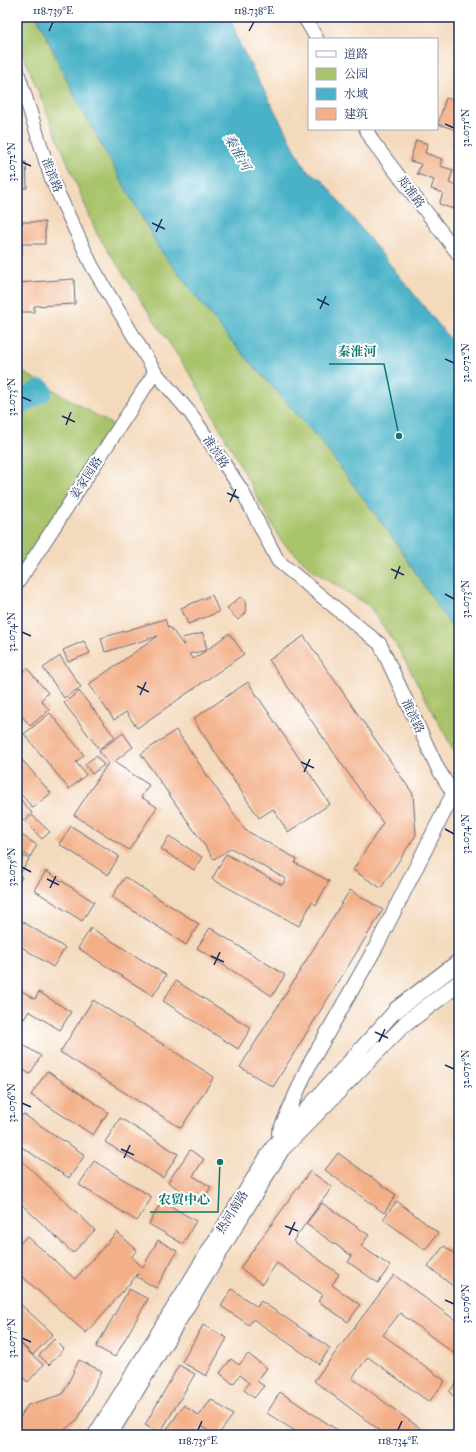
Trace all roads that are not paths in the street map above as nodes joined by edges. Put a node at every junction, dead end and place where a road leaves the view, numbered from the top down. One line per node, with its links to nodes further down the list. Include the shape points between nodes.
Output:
1 (304, 17): 2 (street)
2 (315, 38)
3 (17, 70): 6 (street, 淮滨路, via 54,185 92,266)
4 (367, 130): 5 (street, 郑淮路)
5 (459, 255)
6 (155, 372): 7 (street, 姜家园路); 8 (street, 淮滨路, via 191,414 242,489 278,560 380,644 438,769)
7 (17, 584)
8 (456, 799): 13 (main road, via 378,945 307,1069)
9 (459, 962): 11 (main road)
10 (459, 983): 12 (main road)
11 (396, 1010): 13 (main road, 热河南路)
12 (406, 1023): 15 (main road, 热河南路, via 282,1150)
13 (274, 1145): 14 (main road, 热河南路)
14 (95, 1435)
15 (110, 1435)

